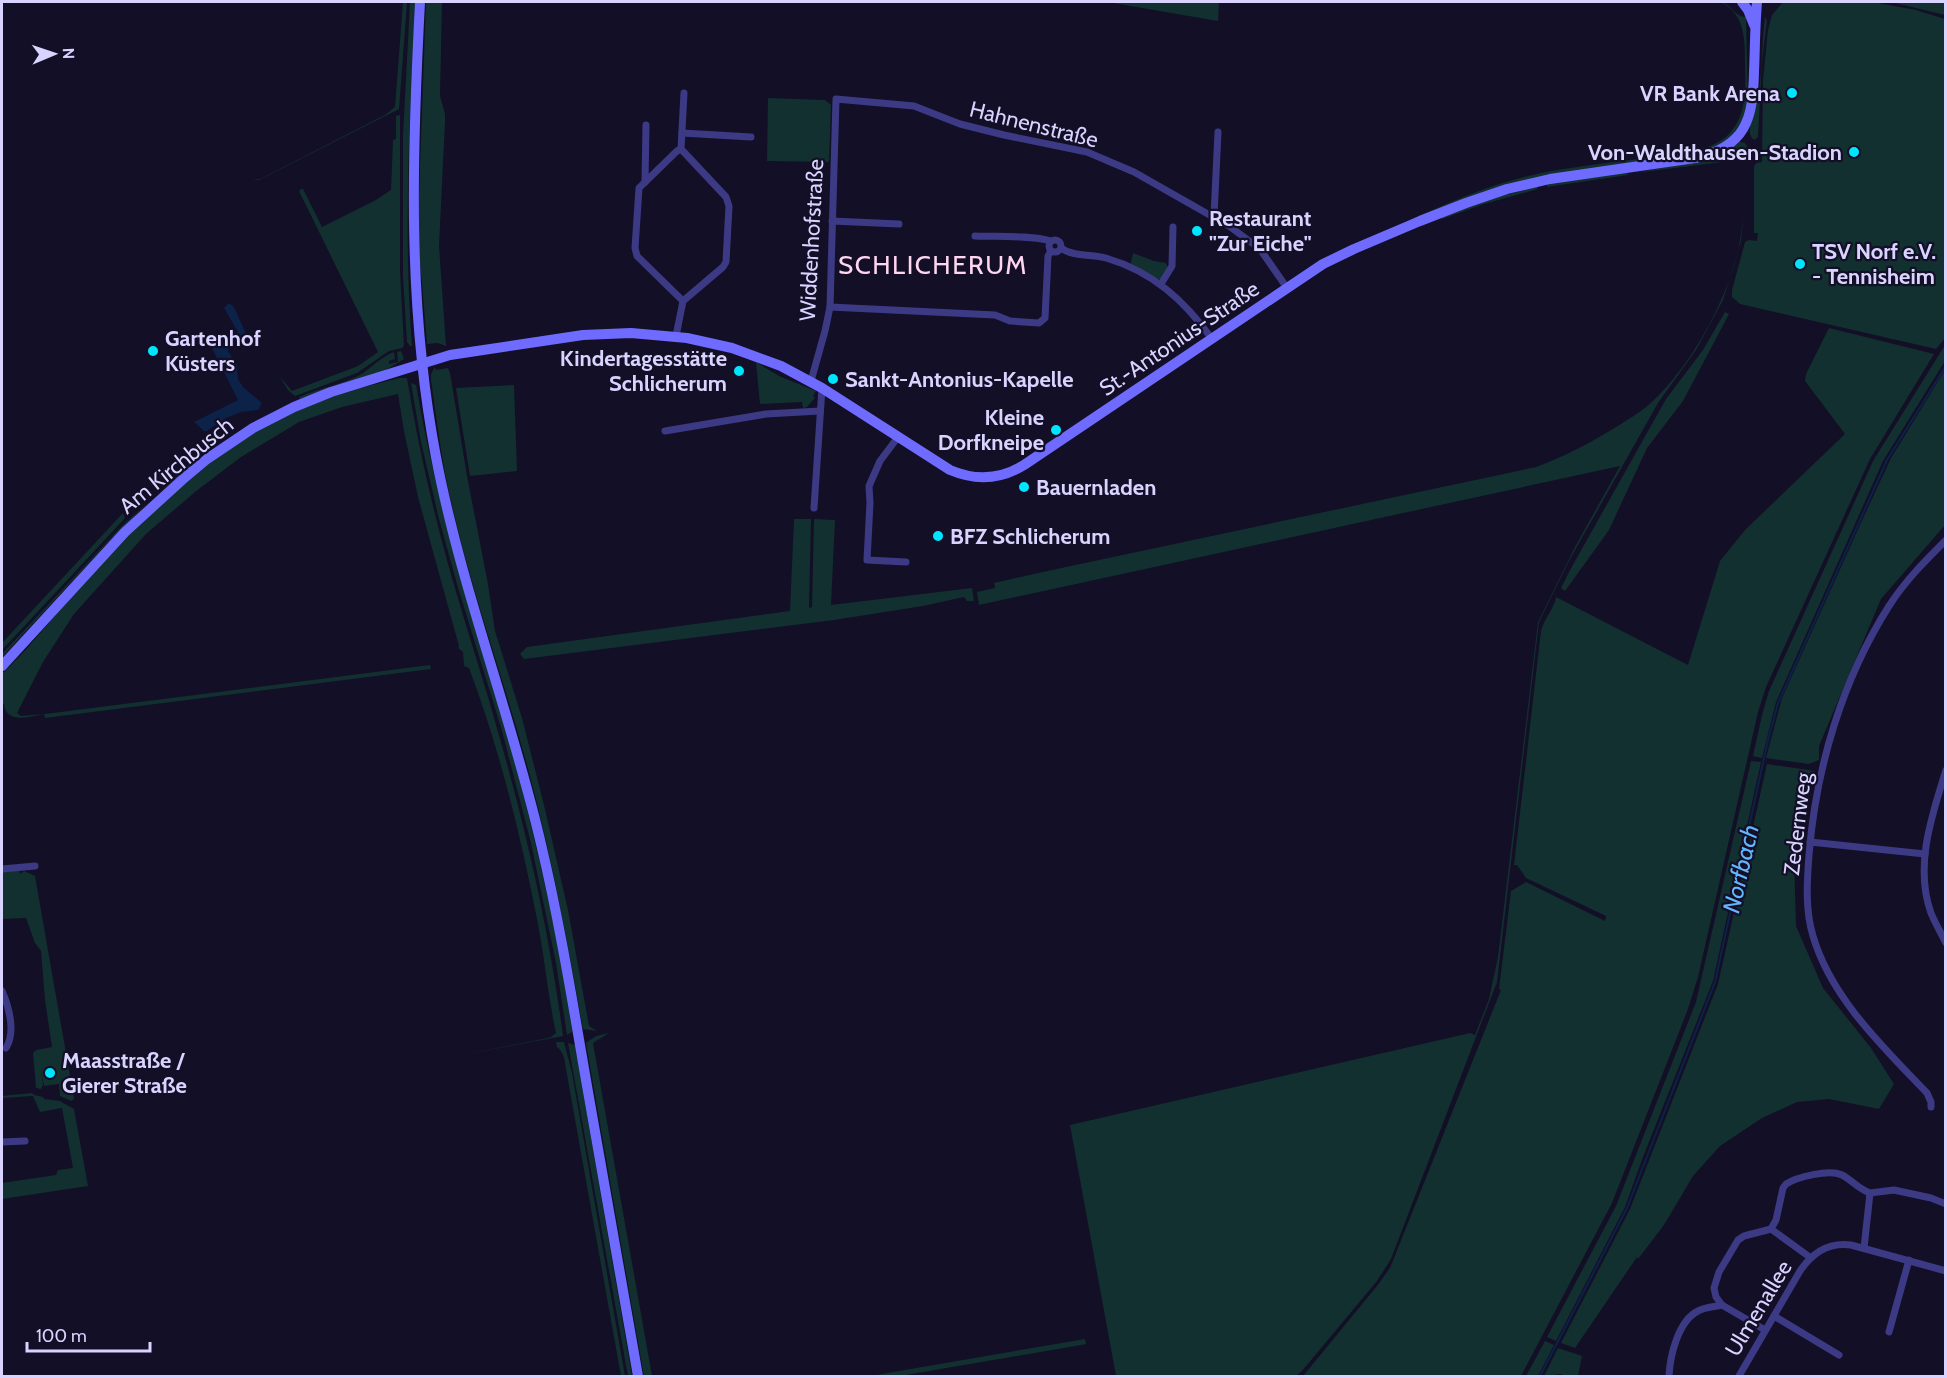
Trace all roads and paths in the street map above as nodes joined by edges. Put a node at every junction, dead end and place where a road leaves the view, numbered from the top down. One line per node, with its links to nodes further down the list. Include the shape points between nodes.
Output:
1 (420, 2): 27 (street, via 413,238)
2 (1742, 2): 4 (street)
3 (1757, 2): 4 (street, St.-Antonius-Straße)
4 (1755, 33): 22 (street, St.-Antonius-Straße, via 1750,114 1738,135 1722,149 1695,158 1529,184 1480,198 1343,254)
5 (684, 93): 9 (street)
6 (836, 99): 13 (street, Hahnenstraße, via 914,106 960,124 1087,152 1134,172); 14 (street, Widdenhofstraße)
7 (646, 125): 12 (street)
8 (1218, 132): 13 (street)
9 (682, 133): 10 (street); 11 (street)
10 (751, 136)
11 (681, 149): 12 (street); 23 (street, via 729,206 726,264)
12 (645, 182): 23 (street, via 637,193 636,253)
13 (1214, 216): 22 (street, Hahnenstraße, via 1260,249)
14 (832, 221): 15 (street); 24 (street, Widdenhofstraße)
15 (898, 224)
16 (1173, 226): 21 (street, via 1172,266)
17 (975, 236): 18 (street)
18 (1051, 241): 19 (street, via 1059,241); 20 (street)
19 (1061, 248): 20 (street); 21 (street, via 1116,262)
20 (1051, 251): 24 (street, via 1045,318 1039,323 1010,321 995,315)
21 (1161, 284): 26 (street)
22 (1287, 288): 26 (street, St.-Antonius-Straße)
23 (683, 301): 25 (street)
24 (830, 307): 28 (street, Widdenhofstraße)
25 (676, 336): 27 (street, St.-Antonius-Straße, via 593,334 453,355); 28 (street, St.-Antonius-Straße, via 746,352)
26 (1212, 339): 32 (street, St.-Antonius-Straße, via 1006,474 984,478 958,474)
27 (422, 364): 36 (street, Am Kirchbusch, via 294,407 253,428 207,459 125,532); 60 (street, via 447,511 512,732 550,882)
28 (811, 381): 29 (street, St.-Antonius-Straße)
29 (822, 388): 30 (street); 32 (street, St.-Antonius-Straße)
30 (820, 411): 31 (street, via 766,414); 33 (street)
31 (665, 431)
32 (898, 437): 35 (street, via 880,461 869,486 867,560)
33 (814, 508)
34 (1946, 540): 38 (street, Zedernweg, via 1907,581 1888,608 1850,683 1822,766)
35 (906, 562)
36 (2, 666)
37 (1946, 770): 39 (street)
38 (1810, 842): 39 (street); 45 (street, Zedernweg, via 1811,928 1827,971 1865,1026 1927,1093)
39 (1925, 854): 42 (street, via 1931,914)
40 (35, 866): 41 (street)
41 (2, 869)
42 (1946, 943)
43 (2, 991): 44 (street, via 11,1035)
44 (6, 1048)
45 (1931, 1107)
46 (24, 1141): 47 (street)
47 (2, 1142)
48 (1870, 1193): 49 (street, via 1894,1190); 50 (street, via 1832,1172 1790,1181 1783,1188); 51 (street)
49 (1946, 1204)
50 (1771, 1229): 52 (street); 55 (street, via 1744,1236 1733,1246 1714,1285)
51 (1864, 1248): 52 (street, Ulmenallee, via 1837,1244); 53 (street, Ulmenallee)
52 (1811, 1258): 56 (street, Ulmenallee)
53 (1909, 1260): 54 (street, Ulmenallee); 58 (street)
54 (1946, 1271)
55 (1722, 1305): 57 (street); 61 (street, via 1690,1316 1676,1343)
56 (1774, 1316): 57 (street, Ulmenallee); 59 (street)
57 (1765, 1330): 62 (street, Ulmenallee)
58 (1889, 1332)
59 (1839, 1354)
60 (638, 1377)
61 (1669, 1377)
62 (1739, 1377)

